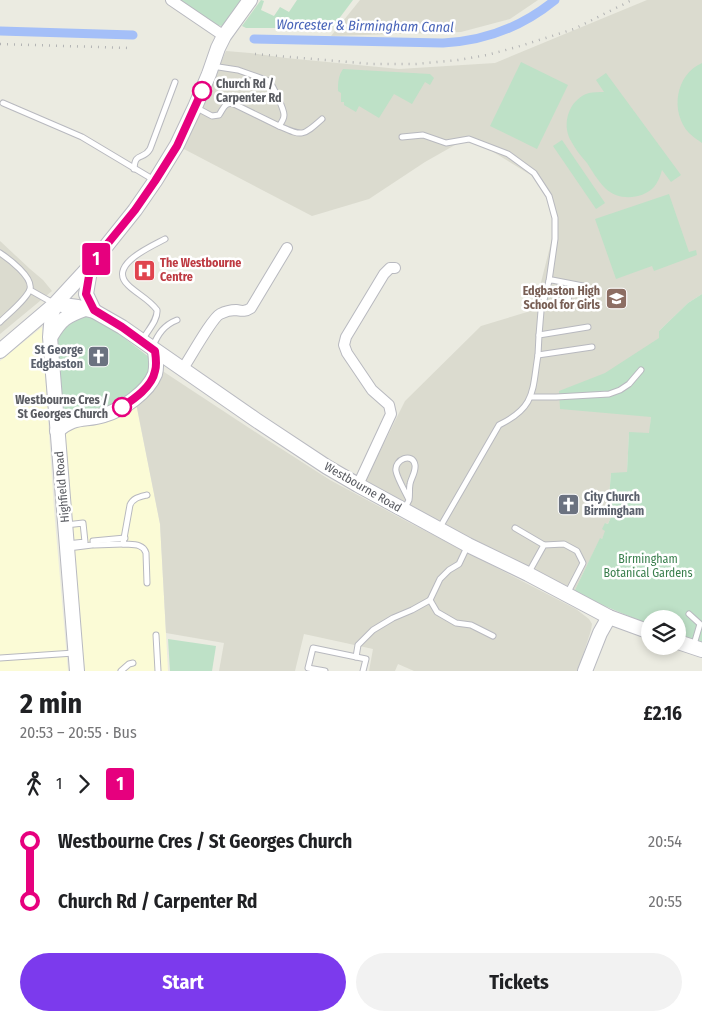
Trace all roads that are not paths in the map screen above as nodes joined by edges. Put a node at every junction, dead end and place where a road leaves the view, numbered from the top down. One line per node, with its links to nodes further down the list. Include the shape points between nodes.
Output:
1 (171, 0): 3 (street)
2 (250, 0): 3 (main road)
3 (224, 36): 4 (main road)
4 (212, 66): 7 (main road); 9 (lane, via 269,80 283,108 283,120)
5 (176, 82): 11 (lane, via 150,149 146,155 136,158)
6 (3, 103): 11 (lane, via 82,137)
7 (195, 107): 9 (lane, via 212,116 218,115 226,104 234,104); 12 (main road, via 177,146)
8 (322, 120): 9 (lane, via 301,134)
9 (279, 126)
10 (402, 138): 18 (lane, via 424,136 446,143 469,139 508,154 534,173 549,196 555,218)
11 (134, 169): 12 (lane)
12 (155, 181): 16 (main road)
13 (165, 239): 30 (lane, via 137,255 122,272 128,284 158,314)
14 (287, 248): 34 (street, via 251,308 219,314)
15 (0, 253): 21 (lane, via 24,274)
16 (91, 264): 22 (main road); 24 (main road, via 86,294)
17 (395, 268): 40 (street, via 384,274 378,290 346,337 344,345 372,390 389,405 390,414)
18 (549, 281): 19 (lane); 28 (lane)
19 (570, 284): 20 (lane); 23 (lane)
20 (583, 286)
21 (30, 290): 22 (lane); 26 (lane)
22 (55, 304): 24 (main road); 29 (main road, Highfield Road); 32 (main road)
23 (568, 304)
24 (90, 310): 29 (main road, via 62,320); 30 (main road, Westbourne Road, via 122,327)
25 (177, 320): 30 (lane, via 166,326)
26 (0, 322)
27 (588, 327): 28 (lane)
28 (539, 335): 33 (lane)
29 (50, 337): 37 (main road, Highfield Road)
30 (149, 347): 34 (main road, Westbourne Road); 38 (main road, via 156,363 155,373 135,398 105,415)
31 (592, 347): 33 (lane)
32 (0, 351)
33 (538, 355): 36 (lane)
34 (182, 370): 40 (main road, Westbourne Road)
35 (641, 370): 36 (lane, via 629,384 609,394)
36 (531, 396): 45 (lane, via 512,419 499,425)
37 (56, 399): 38 (main road, via 59,407); 39 (main road, Highfield Road)
38 (75, 419): 39 (main road)
39 (57, 431): 43 (main road, Highfield Road)
40 (358, 485): 42 (main road, Westbourne Road)
41 (147, 495): 46 (lane, via 135,498 130,505)
42 (407, 505): 42 (lane, via 396,472 396,466 406,458 412,460 416,468); 45 (main road, Westbourne Road)
43 (65, 525): 47 (lane, via 83,523); 50 (main road, Highfield Road)
44 (515, 528): 51 (lane)
45 (439, 529): 49 (main road, Westbourne Road)
46 (124, 541): 48 (lane); 53 (lane, via 145,548)
47 (85, 542): 48 (lane); 50 (lane)
48 (93, 543): 50 (lane)
49 (468, 545): 52 (main road, Westbourne Road); 55 (lane, via 459,564 440,579)
50 (67, 546): 62 (main road, Highfield Road)
51 (544, 546): 52 (lane); 54 (lane, via 564,544 577,550 583,564)
52 (528, 574): 54 (main road, Westbourne Road)
53 (147, 583)
54 (567, 595): 57 (main road, Westbourne Road)
55 (430, 600): 60 (lane, via 437,612); 63 (lane, via 373,630 358,646)
56 (689, 614): 61 (lane, via 700,624 695,641)
57 (609, 617): 58 (main road, Westbourne Road); 72 (main road)
58 (641, 629)
59 (156, 635): 69 (lane)
60 (493, 636)
61 (697, 648)
62 (76, 653): 64 (lane); 67 (main road, Highfield Road)
63 (356, 656): 66 (lane, via 312,648); 71 (lane, via 366,659)
64 (0, 658)
65 (133, 663): 68 (lane)
66 (308, 669): 70 (lane)
67 (77, 671)
68 (121, 671)
69 (158, 671)
70 (325, 671)
71 (363, 671)
72 (586, 671)

